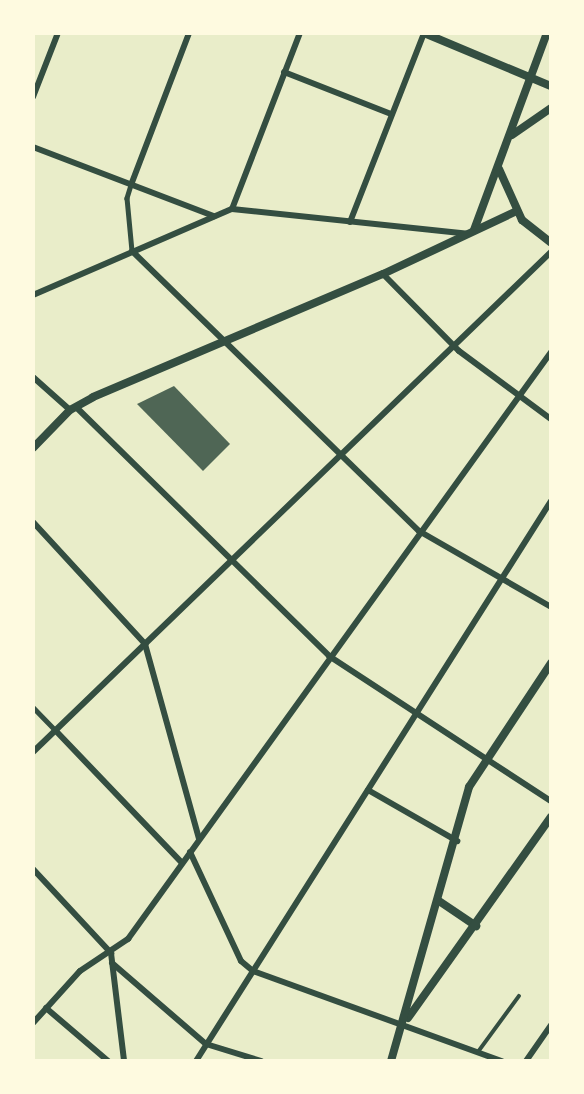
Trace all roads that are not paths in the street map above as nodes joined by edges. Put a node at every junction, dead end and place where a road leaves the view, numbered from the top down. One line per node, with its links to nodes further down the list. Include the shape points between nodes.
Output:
1 (58, 33): 9 (street)
2 (189, 33): 15 (street)
3 (300, 33): 6 (street)
4 (424, 33): 7 (street); 11 (street)
5 (547, 33): 7 (street)
6 (284, 72): 11 (street); 16 (street)
7 (531, 77): 8 (street); 12 (street)
8 (551, 86)
9 (33, 97)
10 (551, 108): 12 (street)
11 (391, 114): 19 (street)
12 (509, 137): 14 (street)
13 (33, 147): 15 (street)
14 (498, 166): 17 (street); 20 (street)
15 (131, 185): 18 (street); 22 (street)
16 (232, 209): 18 (street); 19 (street)
17 (517, 211): 20 (street); 21 (street, via 528,228)
18 (214, 216): 22 (street)
19 (350, 222): 20 (street)
20 (472, 232): 24 (street)
21 (551, 243)
22 (132, 251): 25 (street); 26 (street)
23 (551, 252): 27 (street)
24 (383, 274): 26 (street); 27 (street)
25 (33, 295)
26 (223, 340): 31 (street); 34 (street)
27 (454, 346): 30 (street); 34 (street)
28 (551, 352): 30 (street)
29 (33, 377): 31 (street)
30 (517, 397): 32 (street); 37 (street)
31 (73, 409): 33 (street); 38 (street)
32 (551, 419)
33 (33, 448)
34 (342, 454): 37 (street); 38 (street)
35 (551, 501): 39 (street)
36 (33, 522): 41 (street)
37 (419, 531): 39 (street); 42 (street)
38 (232, 560): 41 (street); 42 (street)
39 (501, 579): 40 (street); 45 (street)
40 (551, 607)
41 (145, 644): 46 (street); 52 (street)
42 (329, 656): 45 (street); 52 (street)
43 (551, 663): 48 (street)
44 (33, 707): 46 (street)
45 (416, 713): 48 (street); 49 (street)
46 (56, 731): 47 (street); 55 (street)
47 (33, 752)
48 (487, 759): 50 (street); 53 (street, via 469,787)
49 (368, 790): 53 (street); 61 (street)
50 (551, 801)
51 (551, 817): 58 (street)
52 (199, 839): 54 (street)
53 (457, 841): 57 (street)
54 (190, 852): 55 (street); 61 (street, via 241,961)
55 (182, 863): 59 (street, via 128,939)
56 (33, 869): 59 (street)
57 (439, 901): 58 (street); 65 (street)
58 (476, 926): 65 (street)
59 (111, 953): 60 (street); 63 (street, via 80,971)
60 (112, 963): 67 (street); 70 (street)
61 (253, 971): 65 (street); 67 (street)
62 (519, 996): 68 (lane)
63 (46, 1008): 64 (street); 69 (street)
64 (33, 1023)
65 (404, 1024): 68 (street); 73 (street)
66 (551, 1025): 75 (street)
67 (206, 1044): 71 (street); 72 (street)
68 (478, 1052): 74 (street)
69 (108, 1061)
70 (124, 1061)
71 (196, 1061)
72 (261, 1061)
73 (391, 1061)
74 (502, 1061)
75 (526, 1061)

